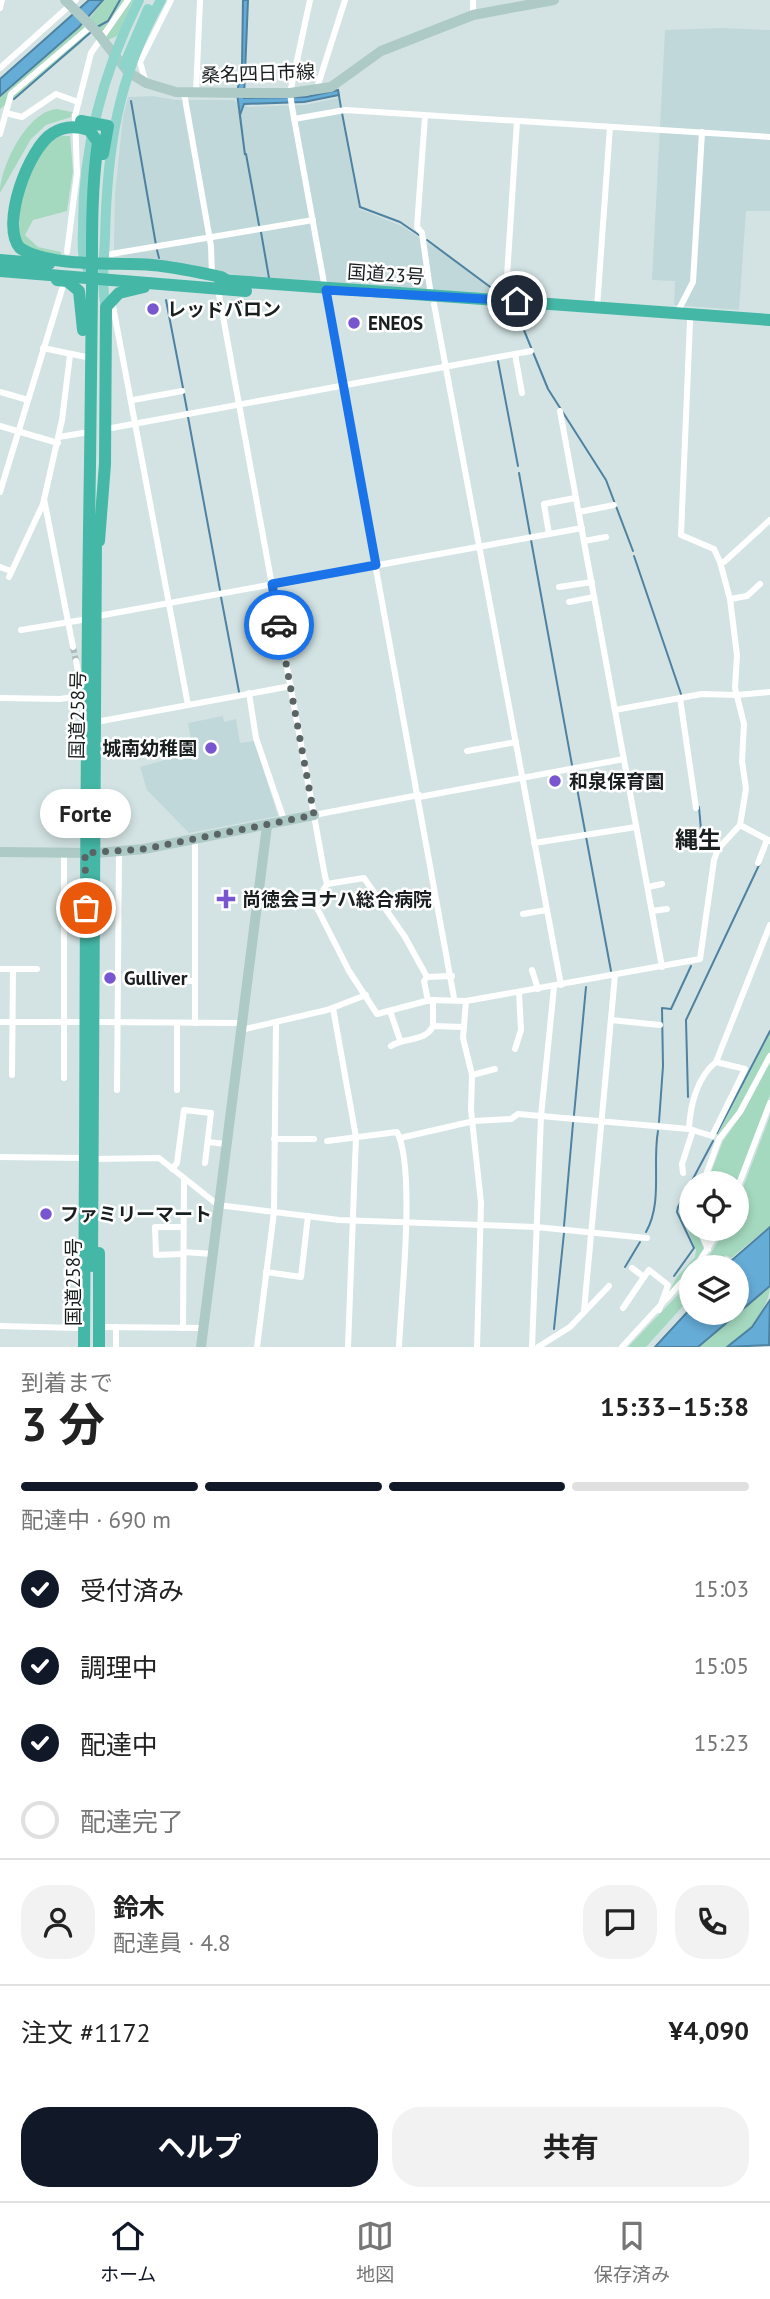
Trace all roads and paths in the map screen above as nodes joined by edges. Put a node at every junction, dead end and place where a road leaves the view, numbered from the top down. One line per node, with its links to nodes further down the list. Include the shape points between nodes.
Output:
1 (2, 0): 14 (street)
2 (128, 0): 16 (street)
3 (139, 0): 17 (main road)
4 (145, 0): 30 (main road, via 121,56)
5 (153, 0): 30 (main road, via 127,57)
6 (161, 0): 19 (main road)
7 (171, 0): 20 (street, via 140,62)
8 (200, 0): 23 (street)
9 (310, 0): 24 (street)
10 (345, 0): 21 (street)
11 (473, 0): 15 (street)
12 (554, 0): 15 (street, 桑名四日市線)
13 (71, 2): 16 (street, 桑名四日市線); 18 (street)
14 (0, 8)
15 (473, 15): 21 (street, 桑名四日市線, via 381,51 342,81)
16 (95, 32): 17 (street, 桑名四日市線); 25 (street); 26 (street, via 11,94)
17 (114, 54): 19 (street, 桑名四日市線); 38 (main road, via 94,120)
18 (0, 68)
19 (128, 72): 20 (street, 桑名四日市線); 36 (main road)
20 (146, 83): 22 (street, 桑名四日市線)
21 (316, 91): 24 (street, 桑名四日市線)
22 (184, 93): 23 (street, 桑名四日市線); 40 (street)
23 (196, 93): 24 (street, 桑名四日市線)
24 (290, 93): 28 (street)
25 (78, 102): 26 (street, via 57,94 22,117); 38 (street, via 74,131)
26 (6, 113): 34 (street)
27 (425, 116): 28 (street, via 341,110); 29 (street); 52 (street, via 417,227 423,238)
28 (294, 119): 39 (street)
29 (517, 121): 31 (street); 53 (street, via 506,292)
30 (104, 126): 32 (highway, via 73,121); 36 (main road); 50 (highway, 国道258号)
31 (610, 127): 33 (street); 55 (street)
32 (50, 130): 36 (highway, via 85,128); 37 (highway, via 30,149); 43 (highway, via 11,200 7,225 13,242 31,253)
33 (702, 132): 35 (street); 56 (street, via 693,282)
34 (0, 134)
35 (770, 136)
36 (104, 141): 43 (main road); 44 (main road); 50 (highway, 国道258号, via 92,199)
37 (0, 208)
38 (77, 215): 41 (street); 43 (main road)
39 (313, 220): 40 (street); 51 (street)
40 (209, 238): 44 (street); 47 (street)
41 (67, 252)
42 (0, 260): 43 (highway)
43 (87, 263): 44 (highway); 46 (main road)
44 (106, 267): 46 (highway, 国道23号); 47 (highway, via 169,267); 48 (highway, 国道23号); 54 (main road)
45 (0, 272): 46 (highway, 国道23号); 63 (highway, via 67,281 75,287 83,306)
46 (68, 275)
47 (216, 281): 48 (highway, 国道23号); 51 (highway, 国道23号); 71 (street)
48 (182, 285): 54 (highway, via 132,288)
49 (62, 289): 60 (street)
50 (94, 292): 88 (highway, 国道258号); 94 (highway, 国道258号)
51 (327, 293): 52 (highway, 国道23号); 65 (street)
52 (433, 300): 53 (highway, 国道23号); 58 (highway, 国道23号); 64 (street)
53 (517, 301): 55 (highway, 国道23号)
54 (109, 303): 70 (street); 75 (highway, via 103,357)
55 (597, 308): 56 (highway, 国道23号)
56 (677, 313): 57 (highway, 国道23号)
57 (770, 320)
58 (691, 321): 59 (highway, 国道23号); 95 (street, via 679,531 714,549)
59 (770, 327)
60 (43, 348): 63 (street); 69 (street)
61 (531, 351): 62 (street)
62 (515, 354): 64 (street); 68 (street)
63 (80, 356): 77 (highway); 78 (street)
64 (446, 366): 65 (street); 93 (street)
65 (344, 385): 71 (street); 96 (street)
66 (181, 391): 70 (street)
67 (0, 392): 69 (street)
68 (522, 393)
69 (28, 400): 76 (street)
70 (133, 400): 73 (street)
71 (239, 404): 73 (street); 99 (street)
72 (560, 411): 83 (street)
73 (137, 423): 75 (street); 105 (street)
74 (0, 426): 76 (street)
75 (104, 429): 94 (highway)
76 (18, 432): 78 (street); 80 (street)
77 (83, 433): 78 (street); 88 (highway)
78 (58, 440): 84 (street)
79 (0, 464): 80 (street)
80 (8, 466): 81 (street)
81 (1, 482): 82 (street)
82 (0, 492)
83 (575, 498): 86 (street); 90 (street, via 544,504)
84 (44, 499): 97 (street, via 10,574); 107 (street)
85 (614, 505): 86 (street)
86 (579, 512): 89 (street)
87 (769, 524): 95 (street, via 731,558)
88 (89, 526): 106 (highway, 国道258号)
89 (582, 528): 90 (street); 92 (street)
90 (549, 534): 93 (street)
91 (606, 537): 92 (street)
92 (584, 541): 98 (street)
93 (480, 547): 96 (street); 121 (street)
94 (97, 550): 106 (highway, 国道258号)
95 (720, 562): 103 (street)
96 (376, 565): 99 (street); 125 (street)
97 (0, 568)
98 (592, 582): 101 (street); 102 (street)
99 (272, 584): 105 (street); 111 (street)
100 (760, 584): 103 (street, via 747,596)
101 (559, 587)
102 (594, 597): 104 (street); 119 (street)
103 (730, 599): 115 (street)
104 (569, 602)
105 (170, 603): 106 (street); 118 (street)
106 (93, 617): 107 (street); 114 (highway, 国道258号); 120 (highway, 国道258号)
107 (68, 622): 108 (street); 109 (street)
108 (21, 630)
109 (73, 647)
110 (76, 661): 114 (street)
111 (291, 686): 113 (street); 127 (street)
112 (770, 692): 115 (street)
113 (249, 693): 118 (street); 128 (street, via 256,738)
114 (87, 695): 116 (street); 138 (highway, 国道258号)
115 (737, 695): 117 (street); 129 (street, via 744,724 745,799)
116 (0, 698)
117 (680, 698): 119 (street); 126 (street)
118 (188, 705): 120 (street)
119 (615, 710): 123 (street)
120 (96, 722): 138 (highway, 国道258号)
121 (516, 742): 122 (street); 124 (street)
122 (467, 751)
123 (624, 759): 124 (street); 131 (street)
124 (522, 778): 125 (street); 134 (street)
125 (419, 796): 127 (street); 154 (street)
126 (696, 808)
127 (314, 815): 128 (street); 140 (street)
128 (284, 820): 130 (street)
129 (740, 825): 133 (street); 148 (street, via 714,860 702,955)
130 (267, 826): 132 (street); 178 (street)
131 (636, 827): 134 (street); 142 (street)
132 (195, 839): 137 (street); 157 (street)
133 (769, 840): 139 (street)
134 (534, 843): 144 (street)
135 (0, 852): 136 (street)
136 (65, 852): 138 (street); 170 (street)
137 (119, 852): 138 (street); 173 (street)
138 (91, 853): 171 (highway, 国道258号)
139 (758, 863)
140 (327, 884): 155 (street, via 364,878); 161 (street, via 315,904)
141 (662, 884): 142 (street)
142 (648, 887): 145 (street)
143 (667, 909): 145 (street)
144 (547, 910): 146 (street); 158 (street)
145 (652, 911): 148 (street)
146 (523, 914)
147 (770, 925): 184 (street)
148 (662, 967): 153 (street)
149 (0, 969): 150 (street)
150 (13, 969): 151 (street); 169 (street)
151 (37, 969)
152 (532, 970): 159 (street)
153 (615, 975): 158 (street); 167 (street)
154 (452, 976): 155 (street); 162 (street)
155 (427, 977): 163 (street)
156 (145, 980): 157 (street)
157 (195, 981): 175 (street)
158 (558, 986): 159 (street); 192 (street)
159 (538, 989): 160 (street)
160 (519, 992): 164 (street); 182 (street, via 521,1030)
161 (366, 995): 165 (street); 166 (street, via 377,1014)
162 (454, 998): 163 (street); 164 (street)
163 (430, 1001): 166 (street); 177 (street)
164 (466, 1001): 179 (street)
165 (333, 1008): 172 (street); 196 (street)
166 (390, 1011): 180 (street)
167 (611, 1020): 176 (street); 193 (street)
168 (0, 1022): 169 (street)
169 (13, 1022): 170 (street); 186 (street)
170 (64, 1022): 171 (street); 188 (street)
171 (90, 1022): 173 (street); 205 (highway, 国道258号)
172 (276, 1022): 178 (street); 199 (street)
173 (118, 1023): 174 (street); 189 (street)
174 (177, 1023): 175 (street); 190 (street)
175 (195, 1023): 178 (street)
176 (660, 1025)
177 (433, 1026): 179 (street); 180 (street, via 422,1037)
178 (241, 1027): 203 (street)
179 (463, 1027): 187 (street)
180 (400, 1040): 181 (street)
181 (391, 1046)
182 (515, 1049)
183 (770, 1056): 198 (street, via 740,1112)
184 (716, 1062): 195 (street, via 690,1107); 198 (street, via 745,1069)
185 (495, 1069): 187 (street)
186 (12, 1075)
187 (472, 1075): 194 (street)
188 (64, 1078)
189 (117, 1090)
190 (177, 1090)
191 (770, 1103): 210 (street)
192 (541, 1115): 193 (street); 194 (street); 220 (street)
193 (602, 1120): 195 (street); 221 (street)
194 (474, 1121): 197 (street); 218 (street)
195 (691, 1130): 198 (street); 208 (street)
196 (356, 1137): 197 (street, via 397,1132); 201 (street); 216 (street)
197 (400, 1138): 217 (street, via 407,1172)
198 (715, 1138): 209 (street)
199 (274, 1139): 200 (street); 214 (street)
200 (314, 1139)
201 (327, 1141)
202 (208, 1142): 203 (street); 206 (street); 207 (street, via 211,1113 184,1110 177,1163)
203 (226, 1144): 212 (street)
204 (0, 1157): 205 (street)
205 (89, 1158): 207 (street, via 159,1158); 213 (highway, 国道258号); 222 (highway, 国道258号)
206 (205, 1163)
207 (172, 1169): 211 (street)
208 (683, 1171)
209 (706, 1171)
210 (744, 1171)
211 (184, 1179): 212 (street); 219 (street)
212 (218, 1205): 214 (street); 228 (street)
213 (83, 1206): 241 (highway, via 78,1231); 245 (highway, 国道258号)
214 (274, 1212): 215 (street); 231 (street)
215 (309, 1216): 216 (street); 231 (street, via 301,1277)
216 (353, 1220): 217 (street); 251 (street)
217 (404, 1222): 218 (street); 252 (street)
218 (481, 1225): 220 (street); 253 (street)
219 (183, 1227): 227 (street); 227 (street, via 155,1227 156,1255)
220 (536, 1227): 221 (street); 254 (street)
221 (592, 1232): 223 (street); 237 (street)
222 (93, 1233): 239 (highway, via 99,1253); 246 (highway, 国道258号)
223 (647, 1237)
224 (705, 1241): 226 (street)
225 (713, 1241): 226 (street)
226 (708, 1249): 229 (street)
227 (182, 1253): 228 (street); 242 (street)
228 (213, 1254): 243 (street)
229 (704, 1255)
230 (632, 1268): 232 (street)
231 (266, 1272): 250 (street)
232 (643, 1277): 235 (street); 236 (street, via 649,1270 668,1285)
233 (609, 1286): 237 (street)
234 (679, 1286): 236 (street)
235 (623, 1308)
236 (659, 1310): 256 (street)
237 (584, 1311): 255 (street, via 570,1327)
238 (0, 1326): 241 (street)
239 (100, 1327): 240 (street); 247 (highway)
240 (116, 1327): 242 (street); 248 (street)
241 (77, 1328): 244 (highway)
242 (183, 1328): 243 (street)
243 (204, 1328): 249 (street)
244 (77, 1347)
245 (84, 1347)
246 (92, 1347)
247 (99, 1347)
248 (116, 1347)
249 (201, 1347)
250 (257, 1347)
251 (348, 1347)
252 (400, 1347)
253 (477, 1347)
254 (532, 1347)
255 (538, 1347)
256 (622, 1347)

